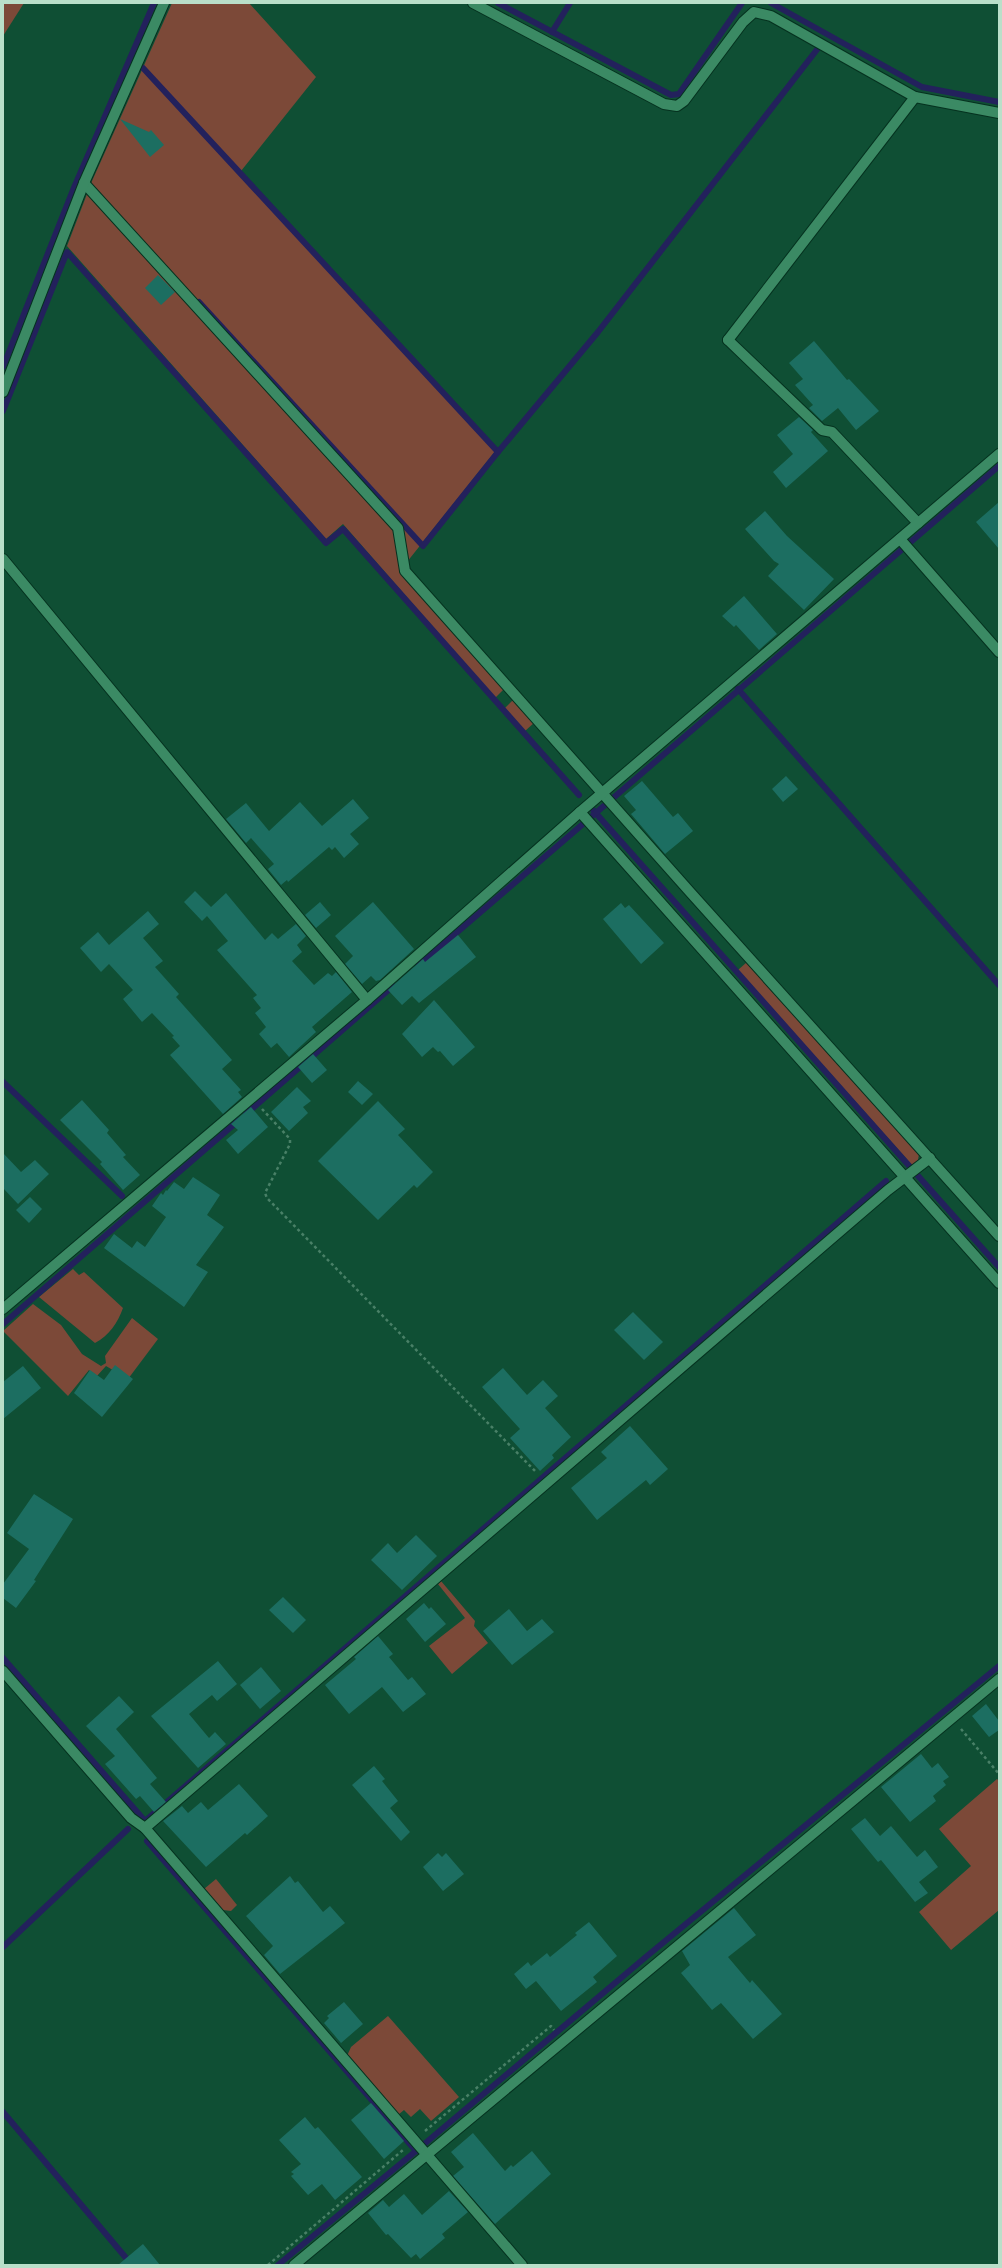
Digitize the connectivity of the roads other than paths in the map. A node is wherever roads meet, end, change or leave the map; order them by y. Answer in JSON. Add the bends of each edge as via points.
{"nodes":[{"id":1,"x":164,"y":3,"type":"edge"},
{"id":2,"x":473,"y":3,"type":"edge"},
{"id":3,"x":915,"y":97,"type":"junction"},
{"id":4,"x":999,"y":113,"type":"edge"},
{"id":5,"x":84,"y":183,"type":"junction"},
{"id":6,"x":3,"y":392,"type":"edge"},
{"id":7,"x":999,"y":454,"type":"edge"},
{"id":8,"x":918,"y":523,"type":"junction"},
{"id":9,"x":904,"y":544,"type":"junction"},
{"id":10,"x":3,"y":558,"type":"edge"},
{"id":11,"x":999,"y":652,"type":"edge"},
{"id":12,"x":607,"y":798,"type":"junction"},
{"id":13,"x":585,"y":817,"type":"junction"},
{"id":14,"x":367,"y":1000,"type":"junction"},
{"id":15,"x":930,"y":1158,"type":"junction"},
{"id":16,"x":911,"y":1172,"type":"junction"},
{"id":17,"x":999,"y":1236,"type":"edge"},
{"id":18,"x":999,"y":1283,"type":"edge"},
{"id":19,"x":3,"y":1310,"type":"edge"},
{"id":20,"x":3,"y":1671,"type":"edge"},
{"id":21,"x":999,"y":1679,"type":"edge"},
{"id":22,"x":145,"y":1828,"type":"junction"},
{"id":23,"x":417,"y":2148,"type":"junction"},
{"id":24,"x":294,"y":2265,"type":"edge"},
{"id":25,"x":522,"y":2265,"type":"edge"}],
"edges":[{"from":1,"to":5,"type":"street"},
{"from":2,"to":3,"type":"street","via":[[664,104],[677,106],[684,101],[743,22],[754,12],[771,16]]},
{"from":3,"to":4,"type":"street"},
{"from":3,"to":8,"type":"street","via":[[728,340],[822,430],[832,432]]},
{"from":5,"to":6,"type":"street"},
{"from":5,"to":12,"type":"street","via":[[398,528],[406,571]]},
{"from":7,"to":8,"type":"street"},
{"from":8,"to":9,"type":"street"},
{"from":9,"to":11,"type":"street"},
{"from":9,"to":12,"type":"street"},
{"from":10,"to":14,"type":"street"},
{"from":12,"to":13,"type":"street"},
{"from":12,"to":15,"type":"street"},
{"from":13,"to":14,"type":"street"},
{"from":13,"to":16,"type":"street"},
{"from":14,"to":19,"type":"street"},
{"from":15,"to":16,"type":"street"},
{"from":15,"to":17,"type":"street"},
{"from":16,"to":18,"type":"street"},
{"from":16,"to":22,"type":"street"},
{"from":20,"to":22,"type":"street","via":[[131,1818]]},
{"from":21,"to":23,"type":"street"},
{"from":22,"to":23,"type":"street"},
{"from":23,"to":24,"type":"street"},
{"from":23,"to":25,"type":"street"}]}
